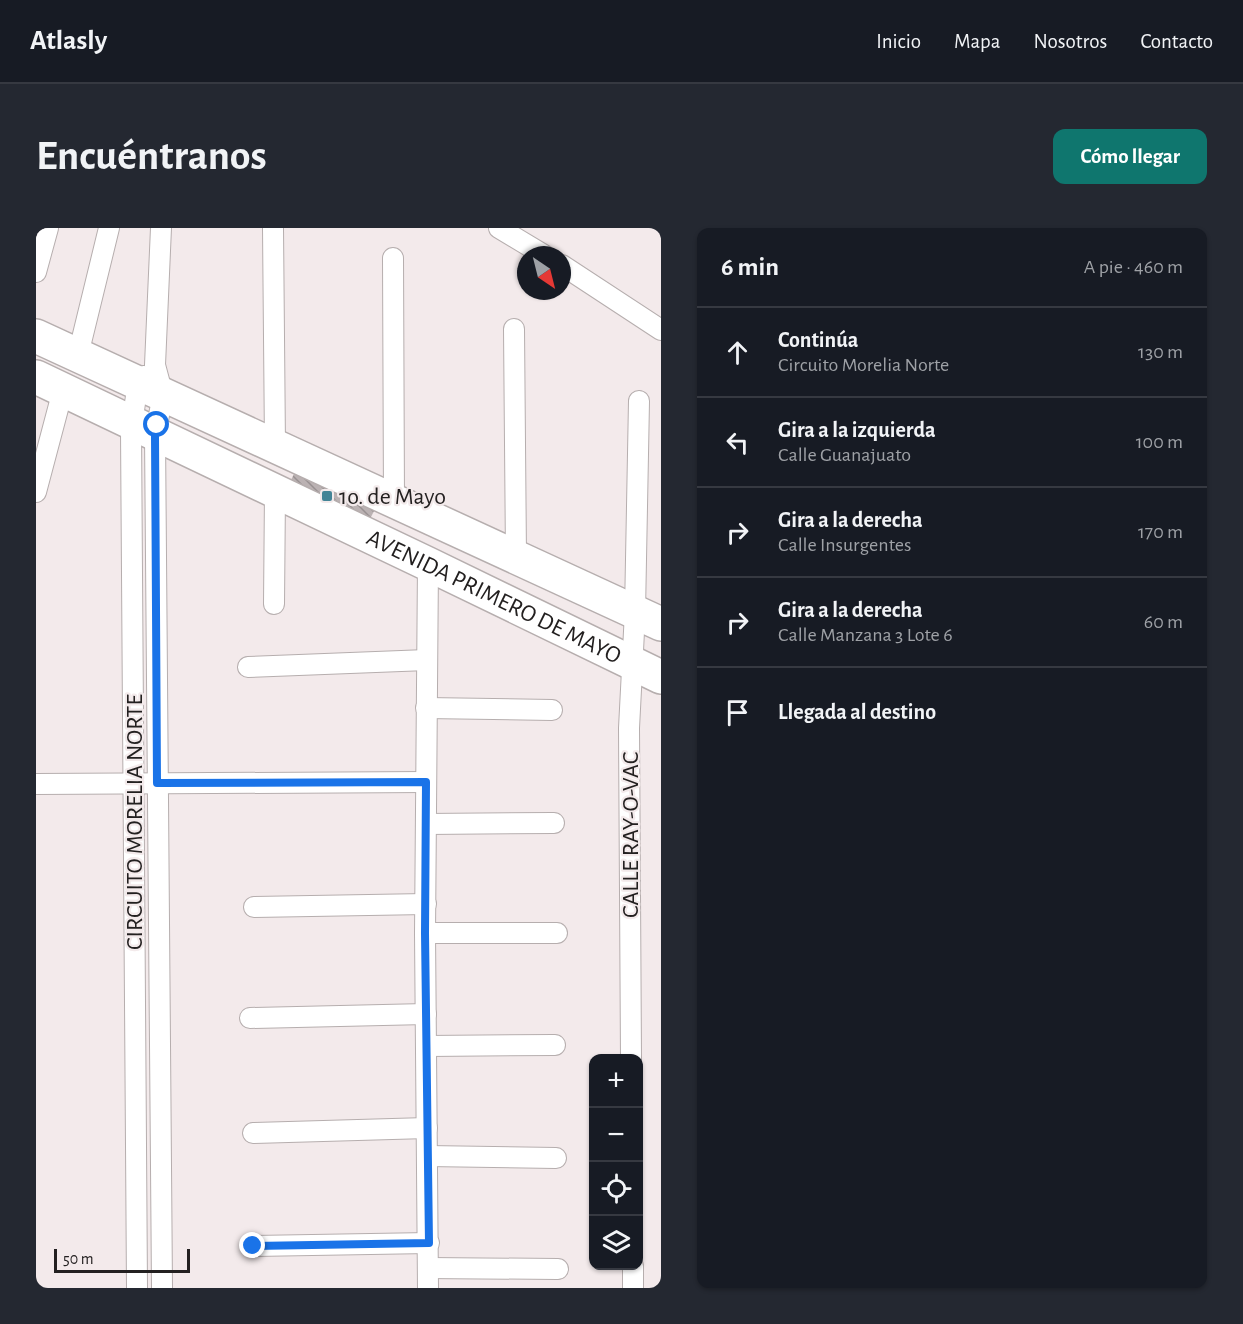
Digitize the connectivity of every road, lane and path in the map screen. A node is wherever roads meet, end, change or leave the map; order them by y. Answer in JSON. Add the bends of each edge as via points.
{"nodes":[{"id":1,"x":48,"y":228,"type":"edge"},
{"id":2,"x":109,"y":228,"type":"edge"},
{"id":3,"x":161,"y":228,"type":"edge"},
{"id":4,"x":273,"y":228,"type":"edge"},
{"id":5,"x":499,"y":228,"type":"edge"},
{"id":6,"x":529,"y":246,"type":"edge"},
{"id":7,"x":393,"y":258,"type":"dead end"},
{"id":8,"x":36,"y":272,"type":"edge"},
{"id":9,"x":571,"y":272,"type":"edge"},
{"id":10,"x":514,"y":329,"type":"dead end"},
{"id":11,"x":661,"y":330,"type":"edge"},
{"id":12,"x":36,"y":336,"type":"edge"},
{"id":13,"x":78,"y":355,"type":"junction"},
{"id":14,"x":152,"y":381,"type":"junction"},
{"id":15,"x":49,"y":384,"type":"edge"},
{"id":16,"x":639,"y":401,"type":"dead end"},
{"id":17,"x":143,"y":429,"type":"junction"},
{"id":18,"x":275,"y":446,"type":"junction"},
{"id":19,"x":36,"y":492,"type":"edge"},
{"id":20,"x":274,"y":492,"type":"junction"},
{"id":21,"x":394,"y":501,"type":"junction"},
{"id":22,"x":516,"y":558,"type":"junction"},
{"id":23,"x":428,"y":564,"type":"junction"},
{"id":24,"x":274,"y":604,"type":"dead end"},
{"id":25,"x":648,"y":618,"type":"edge"},
{"id":26,"x":427,"y":660,"type":"junction"},
{"id":27,"x":248,"y":667,"type":"dead end"},
{"id":28,"x":647,"y":670,"type":"edge"},
{"id":29,"x":426,"y":708,"type":"junction"},
{"id":30,"x":552,"y":710,"type":"dead end"},
{"id":31,"x":426,"y":782,"type":"junction"},
{"id":32,"x":134,"y":783,"type":"junction"},
{"id":33,"x":157,"y":783,"type":"junction"},
{"id":34,"x":36,"y":784,"type":"edge"},
{"id":35,"x":554,"y":823,"type":"dead end"},
{"id":36,"x":426,"y":825,"type":"junction"},
{"id":37,"x":426,"y":904,"type":"junction"},
{"id":38,"x":254,"y":907,"type":"dead end"},
{"id":39,"x":425,"y":933,"type":"junction"},
{"id":40,"x":557,"y":933,"type":"dead end"},
{"id":41,"x":426,"y":1014,"type":"junction"},
{"id":42,"x":250,"y":1018,"type":"dead end"},
{"id":43,"x":555,"y":1045,"type":"dead end"},
{"id":44,"x":426,"y":1046,"type":"junction"},
{"id":45,"x":631,"y":1054,"type":"edge"},
{"id":46,"x":427,"y":1128,"type":"junction"},
{"id":47,"x":253,"y":1132,"type":"dead end"},
{"id":48,"x":427,"y":1156,"type":"junction"},
{"id":49,"x":556,"y":1158,"type":"dead end"},
{"id":50,"x":429,"y":1243,"type":"junction"},
{"id":51,"x":253,"y":1246,"type":"dead end"},
{"id":52,"x":428,"y":1268,"type":"junction"},
{"id":53,"x":558,"y":1269,"type":"dead end"},
{"id":54,"x":633,"y":1270,"type":"edge"},
{"id":55,"x":137,"y":1288,"type":"edge"},
{"id":56,"x":162,"y":1288,"type":"edge"},
{"id":57,"x":428,"y":1288,"type":"edge"},
{"id":58,"x":633,"y":1288,"type":"edge"}],
"edges":[{"from":1,"to":8,"type":"street"},
{"from":2,"to":13,"type":"street"},
{"from":3,"to":14,"type":"street","name":"CIRCUITO MORELIA NORTE"},
{"from":4,"to":18,"type":"street"},
{"from":5,"to":6,"type":"street"},
{"from":7,"to":21,"type":"street"},
{"from":9,"to":11,"type":"street"},
{"from":10,"to":22,"type":"street"},
{"from":12,"to":13,"type":"highway"},
{"from":13,"to":14,"type":"highway"},
{"from":14,"to":17,"type":"street","name":"CIRCUITO MORELIA NORTE"},
{"from":14,"to":17,"type":"street","name":"CIRCUITO MORELIA NORTE"},
{"from":14,"to":18,"type":"highway","name":"AVENIDA PRIMERO DE MAYO"},
{"from":15,"to":17,"type":"highway","name":"AVENIDA PRIMERO DE MAYO"},
{"from":15,"to":19,"type":"street"},
{"from":16,"to":25,"type":"street","name":"CALLE RAY-O-VAC"},
{"from":17,"to":20,"type":"highway","name":"AVENIDA PRIMERO DE MAYO"},
{"from":17,"to":32,"type":"street","name":"CIRCUITO MORELIA NORTE"},
{"from":17,"to":33,"type":"street","name":"CIRCUITO MORELIA NORTE"},
{"from":18,"to":21,"type":"highway","name":"AVENIDA PRIMERO DE MAYO"},
{"from":20,"to":23,"type":"highway","name":"AVENIDA PRIMERO DE MAYO"},
{"from":20,"to":24,"type":"street"},
{"from":21,"to":22,"type":"highway","name":"AVENIDA PRIMERO DE MAYO"},
{"from":22,"to":25,"type":"highway","name":"AVENIDA PRIMERO DE MAYO"},
{"from":23,"to":26,"type":"street"},
{"from":23,"to":28,"type":"highway","name":"AVENIDA PRIMERO DE MAYO"},
{"from":25,"to":28,"type":"street","name":"CALLE RAY-O-VAC"},
{"from":26,"to":27,"type":"street"},
{"from":26,"to":29,"type":"street"},
{"from":28,"to":45,"type":"street","name":"CALLE RAY-O-VAC","via":[[629,728]]},
{"from":29,"to":30,"type":"street"},
{"from":29,"to":31,"type":"street"},
{"from":31,"to":33,"type":"street"},
{"from":31,"to":36,"type":"street"},
{"from":32,"to":33,"type":"street"},
{"from":32,"to":34,"type":"street"},
{"from":32,"to":55,"type":"street","name":"CIRCUITO MORELIA NORTE"},
{"from":33,"to":56,"type":"street","name":"CIRCUITO MORELIA NORTE"},
{"from":35,"to":36,"type":"street"},
{"from":36,"to":37,"type":"street"},
{"from":37,"to":38,"type":"street"},
{"from":37,"to":39,"type":"street"},
{"from":39,"to":40,"type":"street"},
{"from":39,"to":41,"type":"street"},
{"from":41,"to":42,"type":"street"},
{"from":41,"to":44,"type":"street"},
{"from":43,"to":44,"type":"street"},
{"from":44,"to":46,"type":"street"},
{"from":46,"to":47,"type":"street"},
{"from":46,"to":48,"type":"street"},
{"from":48,"to":49,"type":"street"},
{"from":48,"to":50,"type":"street"},
{"from":50,"to":51,"type":"street"},
{"from":50,"to":52,"type":"street"},
{"from":52,"to":53,"type":"street"},
{"from":52,"to":57,"type":"street"},
{"from":54,"to":58,"type":"street"}]}
